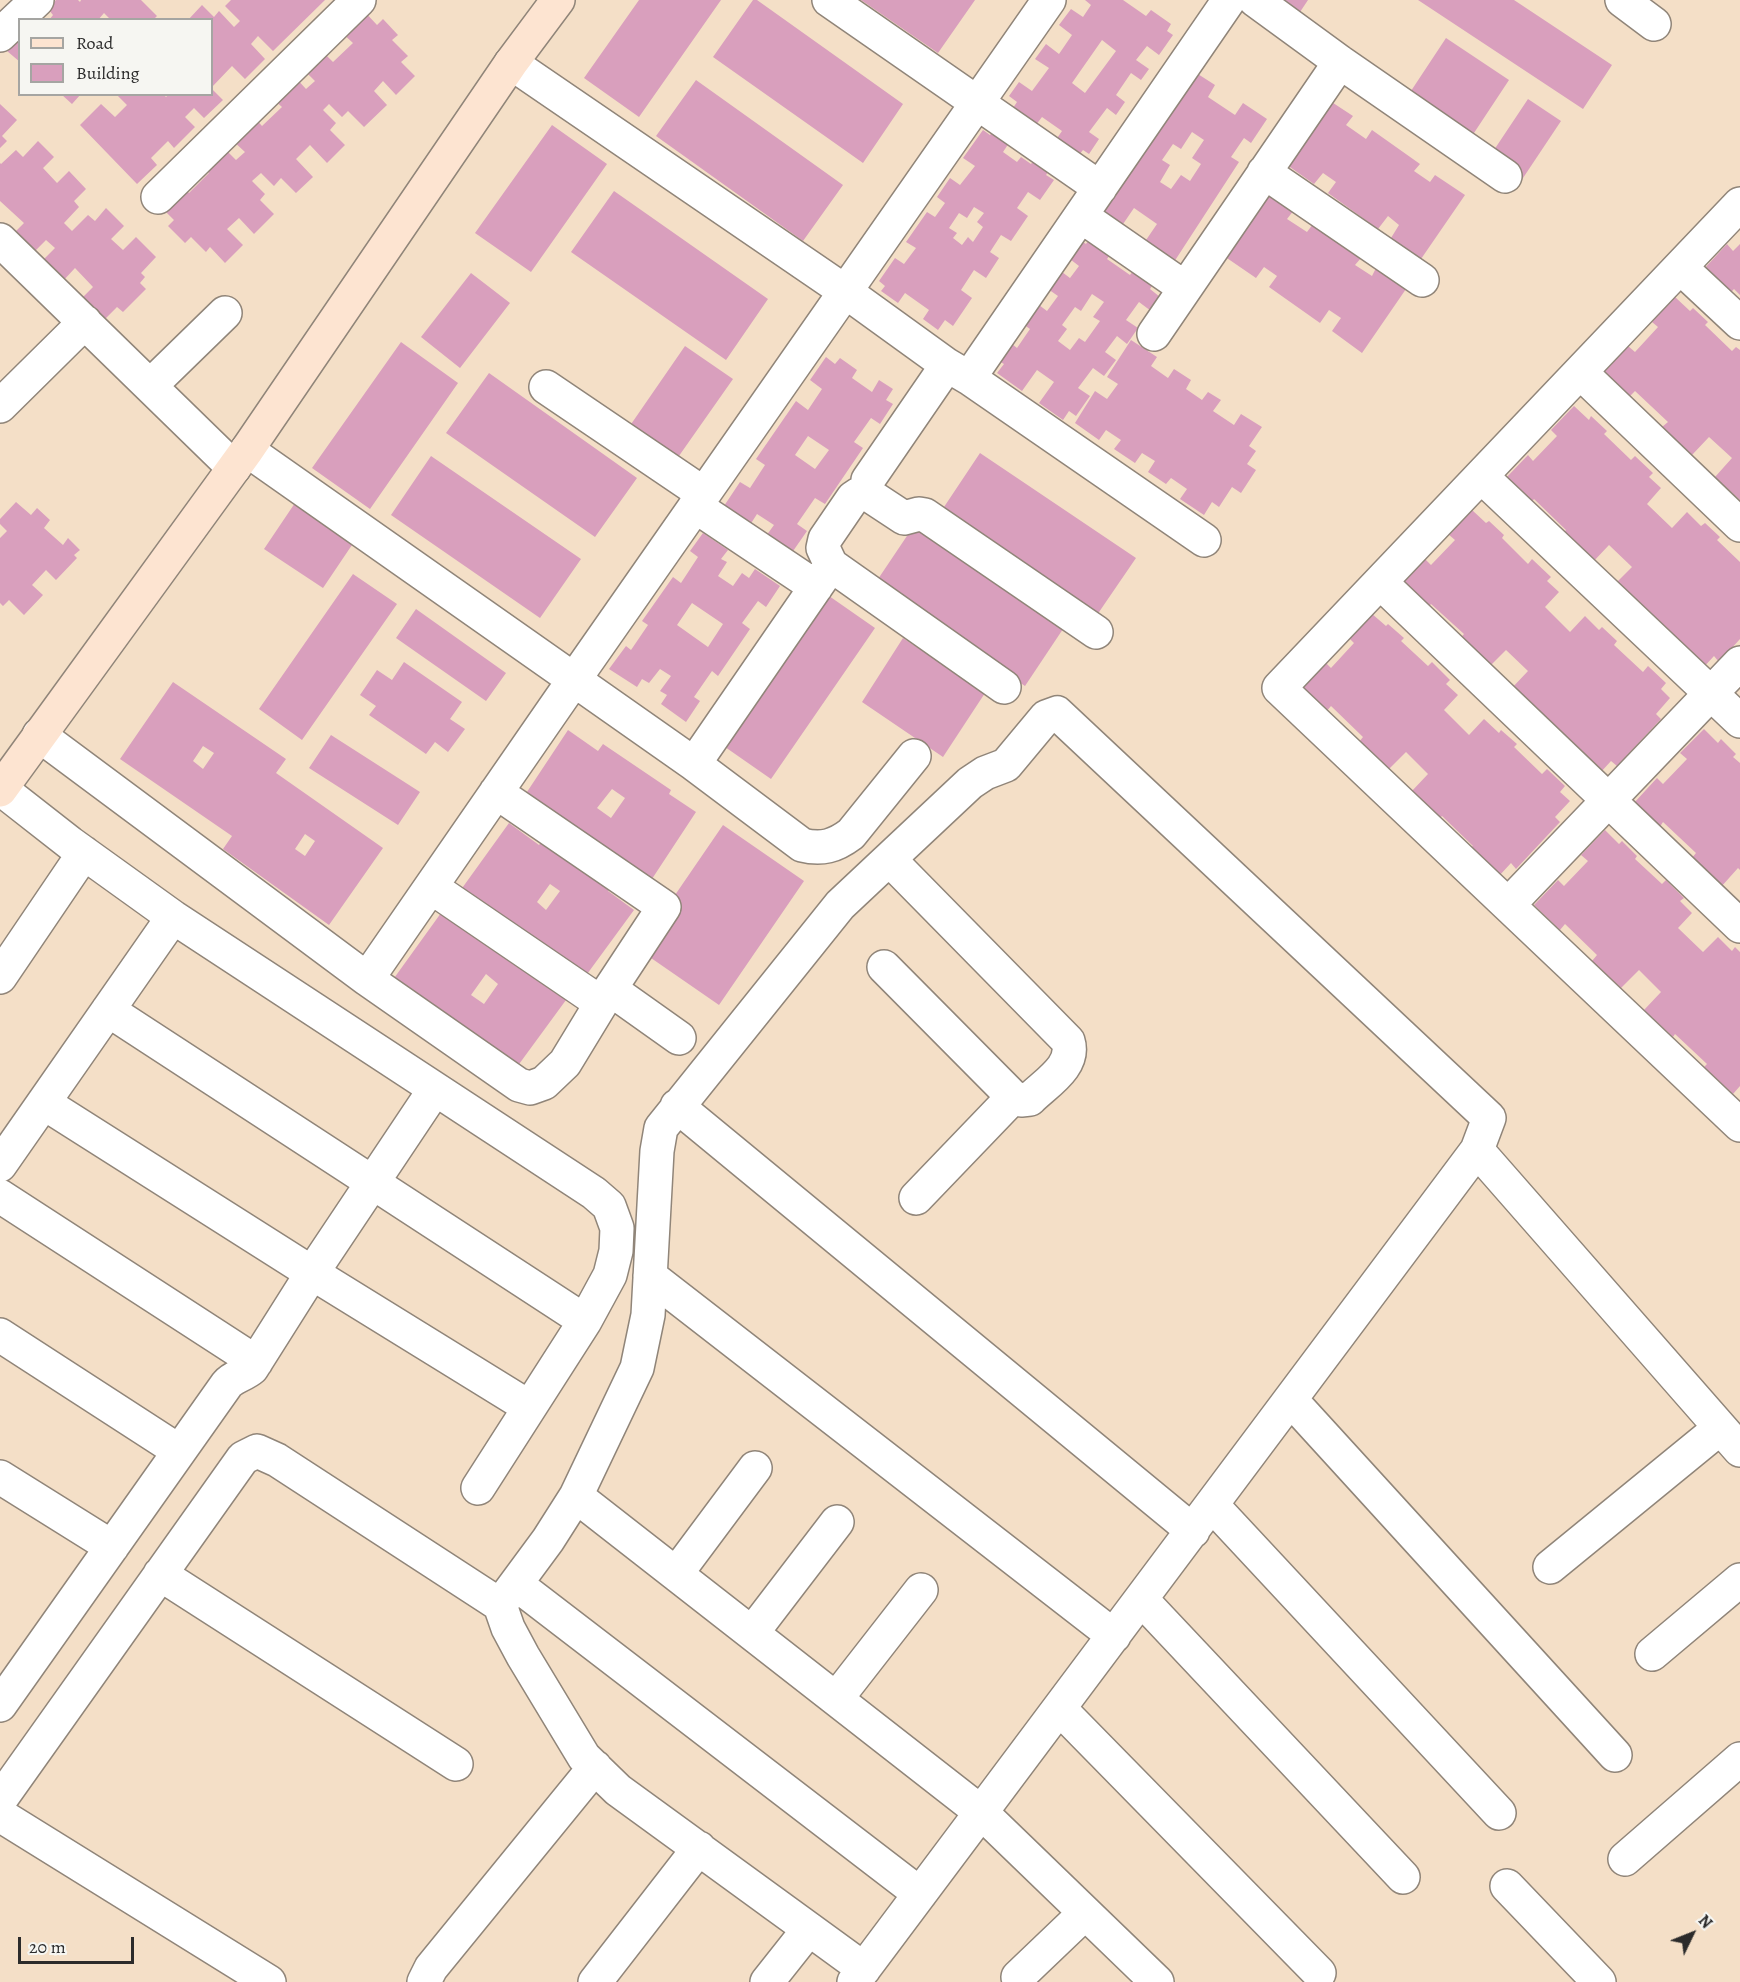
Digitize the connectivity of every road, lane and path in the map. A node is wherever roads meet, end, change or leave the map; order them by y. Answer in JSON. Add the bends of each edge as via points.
{"nodes":[{"id":1,"x":38,"y":0,"type":"edge"},
{"id":2,"x":359,"y":0,"type":"edge"},
{"id":3,"x":558,"y":0,"type":"edge"},
{"id":4,"x":829,"y":0,"type":"edge"},
{"id":5,"x":1049,"y":0,"type":"edge"},
{"id":6,"x":1229,"y":0,"type":"edge"},
{"id":7,"x":1255,"y":0,"type":"edge"},
{"id":8,"x":1622,"y":0,"type":"edge"},
{"id":9,"x":18,"y":18,"type":"edge"},
{"id":10,"x":18,"y":18,"type":"edge"},
{"id":11,"x":1654,"y":24,"type":"dead end"},
{"id":12,"x":0,"y":35,"type":"edge"},
{"id":13,"x":1340,"y":62,"type":"junction"},
{"id":14,"x":511,"y":63,"type":"junction"},
{"id":15,"x":977,"y":103,"type":"junction"},
{"id":16,"x":1264,"y":172,"type":"junction"},
{"id":17,"x":1505,"y":176,"type":"dead end"},
{"id":18,"x":1100,"y":188,"type":"junction"},
{"id":19,"x":158,"y":197,"type":"dead end"},
{"id":20,"x":1740,"y":204,"type":"edge"},
{"id":21,"x":1081,"y":216,"type":"junction"},
{"id":22,"x":0,"y":240,"type":"edge"},
{"id":23,"x":1680,"y":267,"type":"junction"},
{"id":24,"x":1422,"y":280,"type":"dead end"},
{"id":25,"x":1185,"y":288,"type":"junction"},
{"id":26,"x":846,"y":292,"type":"junction"},
{"id":27,"x":225,"y":313,"type":"dead end"},
{"id":28,"x":85,"y":322,"type":"junction"},
{"id":29,"x":1740,"y":323,"type":"edge"},
{"id":30,"x":1154,"y":334,"type":"dead end"},
{"id":31,"x":958,"y":372,"type":"junction"},
{"id":32,"x":1580,"y":372,"type":"junction"},
{"id":33,"x":150,"y":386,"type":"junction"},
{"id":34,"x":546,"y":387,"type":"dead end"},
{"id":35,"x":0,"y":406,"type":"edge"},
{"id":36,"x":240,"y":459,"type":"junction"},
{"id":37,"x":1481,"y":476,"type":"junction"},
{"id":38,"x":868,"y":480,"type":"dead end"},
{"id":39,"x":700,"y":500,"type":"junction"},
{"id":40,"x":1740,"y":525,"type":"edge"},
{"id":41,"x":1204,"y":540,"type":"dead end"},
{"id":42,"x":823,"y":576,"type":"junction"},
{"id":43,"x":1380,"y":582,"type":"junction"},
{"id":44,"x":1096,"y":632,"type":"dead end"},
{"id":45,"x":1740,"y":663,"type":"edge"},
{"id":46,"x":573,"y":679,"type":"junction"},
{"id":47,"x":1004,"y":687,"type":"dead end"},
{"id":48,"x":1711,"y":694,"type":"junction"},
{"id":49,"x":1740,"y":721,"type":"edge"},
{"id":50,"x":39,"y":735,"type":"junction"},
{"id":51,"x":914,"y":756,"type":"dead end"},
{"id":52,"x":694,"y":764,"type":"junction"},
{"id":53,"x":0,"y":790,"type":"edge"},
{"id":54,"x":496,"y":792,"type":"junction"},
{"id":55,"x":1608,"y":801,"type":"junction"},
{"id":56,"x":84,"y":853,"type":"junction"},
{"id":57,"x":890,"y":859,"type":"junction"},
{"id":58,"x":431,"y":887,"type":"junction"},
{"id":59,"x":1508,"y":905,"type":"junction"},
{"id":60,"x":173,"y":917,"type":"junction"},
{"id":61,"x":1740,"y":926,"type":"edge"},
{"id":62,"x":884,"y":968,"type":"dead end"},
{"id":63,"x":0,"y":977,"type":"edge"},
{"id":64,"x":367,"y":979,"type":"junction"},
{"id":65,"x":605,"y":996,"type":"junction"},
{"id":66,"x":108,"y":1010,"type":"junction"},
{"id":67,"x":679,"y":1038,"type":"dead end"},
{"id":68,"x":435,"y":1089,"type":"junction"},
{"id":69,"x":1013,"y":1097,"type":"junction"},
{"id":70,"x":44,"y":1103,"type":"junction"},
{"id":71,"x":677,"y":1106,"type":"junction"},
{"id":72,"x":1740,"y":1125,"type":"edge"},
{"id":73,"x":5,"y":1149,"type":"edge"},
{"id":74,"x":1477,"y":1150,"type":"junction"},
{"id":75,"x":372,"y":1183,"type":"junction"},
{"id":76,"x":0,"y":1196,"type":"edge"},
{"id":77,"x":916,"y":1198,"type":"dead end"},
{"id":78,"x":312,"y":1273,"type":"junction"},
{"id":79,"x":650,"y":1276,"type":"junction"},
{"id":80,"x":585,"y":1321,"type":"junction"},
{"id":81,"x":0,"y":1335,"type":"edge"},
{"id":82,"x":256,"y":1362,"type":"junction"},
{"id":83,"x":1291,"y":1400,"type":"junction"},
{"id":84,"x":529,"y":1407,"type":"junction"},
{"id":85,"x":1730,"y":1439,"type":"edge"},
{"id":86,"x":179,"y":1451,"type":"junction"},
{"id":87,"x":755,"y":1468,"type":"dead end"},
{"id":88,"x":0,"y":1477,"type":"edge"},
{"id":89,"x":478,"y":1488,"type":"dead end"},
{"id":90,"x":576,"y":1496,"type":"junction"},
{"id":91,"x":1212,"y":1505,"type":"junction"},
{"id":92,"x":837,"y":1522,"type":"dead end"},
{"id":93,"x":1193,"y":1531,"type":"junction"},
{"id":94,"x":112,"y":1547,"type":"junction"},
{"id":95,"x":1550,"y":1567,"type":"dead end"},
{"id":96,"x":160,"y":1574,"type":"junction"},
{"id":97,"x":676,"y":1574,"type":"junction"},
{"id":98,"x":1740,"y":1580,"type":"edge"},
{"id":99,"x":921,"y":1590,"type":"dead end"},
{"id":100,"x":508,"y":1594,"type":"junction"},
{"id":101,"x":1142,"y":1600,"type":"junction"},
{"id":102,"x":752,"y":1633,"type":"junction"},
{"id":103,"x":1114,"y":1636,"type":"junction"},
{"id":104,"x":1652,"y":1654,"type":"dead end"},
{"id":105,"x":836,"y":1699,"type":"junction"},
{"id":106,"x":0,"y":1705,"type":"edge"},
{"id":107,"x":1060,"y":1709,"type":"junction"},
{"id":108,"x":1614,"y":1755,"type":"dead end"},
{"id":109,"x":1740,"y":1759,"type":"edge"},
{"id":110,"x":456,"y":1764,"type":"dead end"},
{"id":111,"x":595,"y":1767,"type":"junction"},
{"id":112,"x":0,"y":1800,"type":"edge"},
{"id":113,"x":982,"y":1813,"type":"junction"},
{"id":114,"x":1499,"y":1813,"type":"dead end"},
{"id":115,"x":0,"y":1815,"type":"edge"},
{"id":116,"x":699,"y":1848,"type":"junction"},
{"id":117,"x":1625,"y":1859,"type":"dead end"},
{"id":118,"x":1403,"y":1877,"type":"dead end"},
{"id":119,"x":1507,"y":1886,"type":"dead end"},
{"id":120,"x":920,"y":1894,"type":"junction"},
{"id":121,"x":1085,"y":1913,"type":"junction"},
{"id":122,"x":808,"y":1929,"type":"junction"},
{"id":123,"x":1319,"y":1972,"type":"dead end"},
{"id":124,"x":859,"y":1975,"type":"edge"},
{"id":125,"x":1018,"y":1977,"type":"dead end"},
{"id":126,"x":269,"y":1982,"type":"edge"},
{"id":127,"x":424,"y":1982,"type":"edge"},
{"id":128,"x":595,"y":1982,"type":"edge"},
{"id":129,"x":767,"y":1982,"type":"edge"},
{"id":130,"x":1157,"y":1982,"type":"edge"},
{"id":131,"x":1599,"y":1982,"type":"edge"}],
"edges":[{"from":1,"to":9,"type":"street"},
{"from":2,"to":19,"type":"street"},
{"from":3,"to":14,"type":"street"},
{"from":4,"to":15,"type":"street"},
{"from":5,"to":15,"type":"street"},
{"from":6,"to":18,"type":"street"},
{"from":7,"to":13,"type":"street"},
{"from":8,"to":11,"type":"street"},
{"from":10,"to":12,"type":"street"},
{"from":13,"to":16,"type":"street"},
{"from":13,"to":17,"type":"street"},
{"from":14,"to":26,"type":"street"},
{"from":14,"to":36,"type":"street"},
{"from":15,"to":18,"type":"street"},
{"from":15,"to":26,"type":"street"},
{"from":16,"to":24,"type":"street"},
{"from":16,"to":25,"type":"street"},
{"from":18,"to":21,"type":"street"},
{"from":20,"to":23,"type":"street"},
{"from":21,"to":25,"type":"street"},
{"from":21,"to":31,"type":"street"},
{"from":22,"to":28,"type":"street"},
{"from":23,"to":29,"type":"street"},
{"from":23,"to":32,"type":"street"},
{"from":25,"to":30,"type":"street"},
{"from":26,"to":31,"type":"street"},
{"from":26,"to":39,"type":"street"},
{"from":27,"to":33,"type":"street"},
{"from":28,"to":33,"type":"street"},
{"from":28,"to":35,"type":"street"},
{"from":31,"to":38,"type":"street"},
{"from":31,"to":41,"type":"street"},
{"from":32,"to":37,"type":"street"},
{"from":32,"to":40,"type":"street"},
{"from":33,"to":36,"type":"street"},
{"from":34,"to":39,"type":"street"},
{"from":36,"to":46,"type":"street"},
{"from":36,"to":50,"type":"street"},
{"from":37,"to":43,"type":"street"},
{"from":37,"to":48,"type":"street"},
{"from":39,"to":42,"type":"street"},
{"from":39,"to":46,"type":"street"},
{"from":42,"to":44,"type":"street","via":[[825,539],[854,498],[866,493],[904,518],[925,515]]},
{"from":42,"to":47,"type":"street"},
{"from":42,"to":52,"type":"street"},
{"from":43,"to":55,"type":"street"},
{"from":43,"to":59,"type":"street","via":[[1279,688]]},
{"from":45,"to":48,"type":"street"},
{"from":46,"to":52,"type":"street"},
{"from":46,"to":54,"type":"street"},
{"from":48,"to":49,"type":"street"},
{"from":48,"to":55,"type":"street"},
{"from":50,"to":53,"type":"street"},
{"from":50,"to":64,"type":"street"},
{"from":51,"to":52,"type":"street","via":[[851,834],[841,842],[816,849],[802,845]]},
{"from":53,"to":56,"type":"street"},
{"from":54,"to":58,"type":"street"},
{"from":54,"to":65,"type":"street","via":[[664,907]]},
{"from":55,"to":59,"type":"street"},
{"from":55,"to":61,"type":"street"},
{"from":56,"to":60,"type":"street"},
{"from":56,"to":63,"type":"street"},
{"from":57,"to":69,"type":"street","via":[[1068,1041],[1071,1049],[1067,1064],[1030,1099]]},
{"from":57,"to":71,"type":"street","via":[[840,905]]},
{"from":57,"to":74,"type":"street","via":[[970,783],[1006,765],[1046,717],[1057,713],[1489,1118]]},
{"from":58,"to":64,"type":"street"},
{"from":58,"to":65,"type":"street"},
{"from":59,"to":72,"type":"street"},
{"from":60,"to":66,"type":"street"},
{"from":60,"to":68,"type":"street"},
{"from":62,"to":69,"type":"street"},
{"from":64,"to":65,"type":"street","via":[[519,1085],[530,1088],[544,1083],[565,1063]]},
{"from":65,"to":67,"type":"street"},
{"from":66,"to":70,"type":"street"},
{"from":66,"to":75,"type":"street"},
{"from":68,"to":75,"type":"street"},
{"from":68,"to":80,"type":"street","via":[[609,1206],[617,1228],[616,1251],[610,1275]]},
{"from":69,"to":77,"type":"street"},
{"from":70,"to":73,"type":"street"},
{"from":70,"to":78,"type":"street"},
{"from":71,"to":79,"type":"street","via":[[661,1128],[657,1151]]},
{"from":71,"to":93,"type":"street"},
{"from":74,"to":83,"type":"street"},
{"from":74,"to":85,"type":"street"},
{"from":75,"to":78,"type":"street"},
{"from":75,"to":80,"type":"street"},
{"from":76,"to":82,"type":"street"},
{"from":78,"to":82,"type":"street"},
{"from":78,"to":84,"type":"street"},
{"from":79,"to":90,"type":"street","via":[[648,1315],[637,1368]]},
{"from":79,"to":103,"type":"street"},
{"from":80,"to":84,"type":"street"},
{"from":81,"to":86,"type":"street"},
{"from":82,"to":86,"type":"street","via":[[246,1374],[226,1383]]},
{"from":83,"to":91,"type":"street"},
{"from":83,"to":108,"type":"street"},
{"from":84,"to":89,"type":"street"},
{"from":85,"to":95,"type":"street"},
{"from":86,"to":94,"type":"street"},
{"from":87,"to":97,"type":"street"},
{"from":88,"to":94,"type":"street"},
{"from":90,"to":97,"type":"street"},
{"from":90,"to":100,"type":"street"},
{"from":91,"to":93,"type":"street"},
{"from":91,"to":114,"type":"street"},
{"from":92,"to":102,"type":"street"},
{"from":93,"to":101,"type":"street"},
{"from":94,"to":106,"type":"street"},
{"from":96,"to":100,"type":"street","via":[[243,1458],[256,1451]]},
{"from":96,"to":110,"type":"street"},
{"from":96,"to":112,"type":"street"},
{"from":97,"to":102,"type":"street"},
{"from":98,"to":104,"type":"street"},
{"from":99,"to":105,"type":"street"},
{"from":100,"to":111,"type":"street","via":[[508,1628],[585,1757]]},
{"from":100,"to":120,"type":"street"},
{"from":101,"to":103,"type":"street"},
{"from":101,"to":118,"type":"street"},
{"from":102,"to":105,"type":"street"},
{"from":103,"to":107,"type":"street"},
{"from":105,"to":113,"type":"street"},
{"from":107,"to":113,"type":"street"},
{"from":107,"to":123,"type":"street"},
{"from":109,"to":117,"type":"street"},
{"from":111,"to":116,"type":"street","via":[[618,1790]]},
{"from":111,"to":127,"type":"street","via":[[431,1968]]},
{"from":113,"to":120,"type":"street"},
{"from":113,"to":121,"type":"street"},
{"from":115,"to":126,"type":"street"},
{"from":116,"to":122,"type":"street"},
{"from":116,"to":128,"type":"street"},
{"from":119,"to":131,"type":"street"},
{"from":120,"to":124,"type":"street"},
{"from":121,"to":125,"type":"street"},
{"from":121,"to":130,"type":"street"},
{"from":122,"to":124,"type":"street"},
{"from":122,"to":129,"type":"street"}]}
